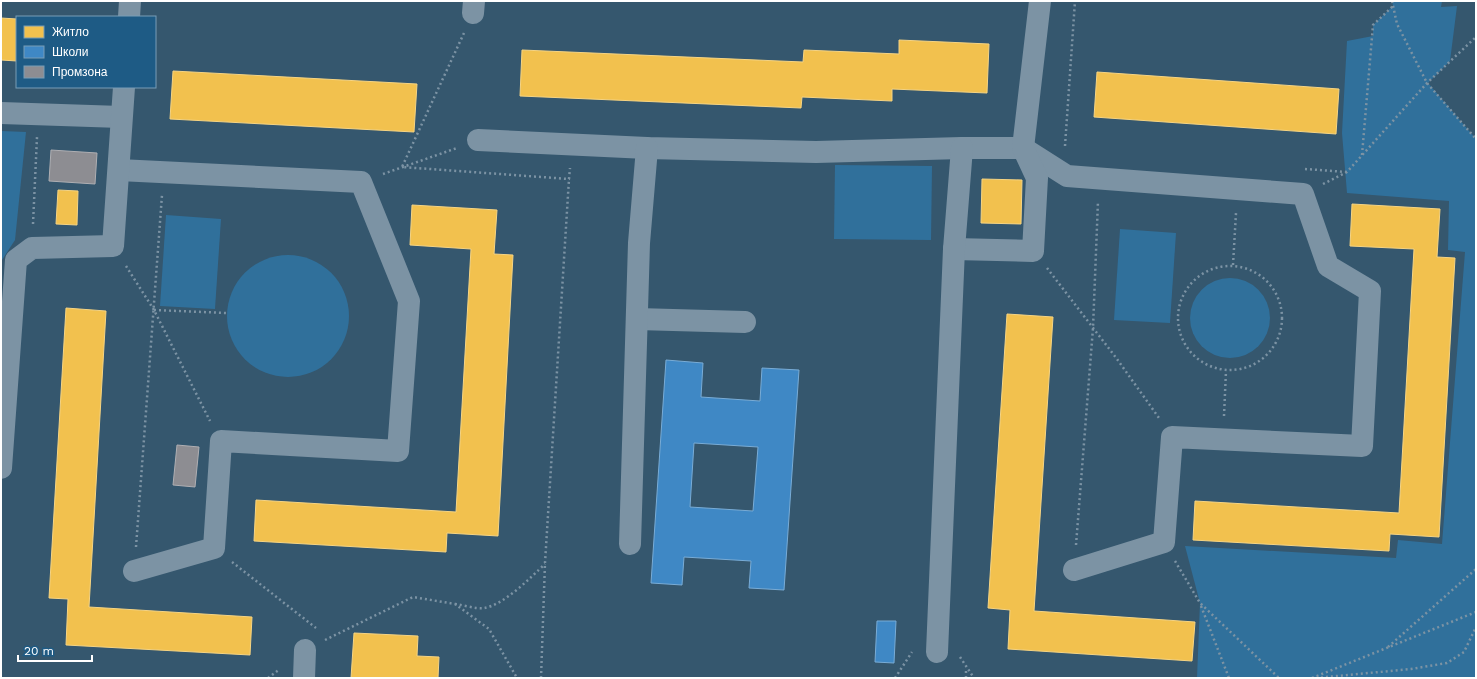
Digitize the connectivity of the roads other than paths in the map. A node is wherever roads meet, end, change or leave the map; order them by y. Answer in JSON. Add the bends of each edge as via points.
{"nodes":[{"id":1,"x":130,"y":1,"type":"edge"},
{"id":2,"x":1040,"y":1,"type":"edge"},
{"id":3,"x":129,"y":16,"type":"edge"},
{"id":4,"x":124,"y":88,"type":"edge"},
{"id":5,"x":1,"y":113,"type":"edge"},
{"id":6,"x":121,"y":117,"type":"junction"},
{"id":7,"x":478,"y":140,"type":"road end"},
{"id":8,"x":647,"y":148,"type":"junction"},
{"id":9,"x":962,"y":148,"type":"junction"},
{"id":10,"x":1023,"y":148,"type":"junction"},
{"id":11,"x":119,"y":170,"type":"junction"},
{"id":12,"x":954,"y":249,"type":"junction"},
{"id":13,"x":637,"y":319,"type":"junction"},
{"id":14,"x":745,"y":322,"type":"dead end"},
{"id":15,"x":1,"y":468,"type":"edge"},
{"id":16,"x":630,"y":544,"type":"dead end"},
{"id":17,"x":1074,"y":570,"type":"road end"},
{"id":18,"x":134,"y":571,"type":"road end"},
{"id":19,"x":305,"y":650,"type":"road end"},
{"id":20,"x":937,"y":652,"type":"dead end"},
{"id":21,"x":304,"y":678,"type":"edge"}],
"edges":[{"from":1,"to":3,"type":"lane"},
{"from":2,"to":10,"type":"lane"},
{"from":4,"to":6,"type":"lane"},
{"from":5,"to":6,"type":"lane"},
{"from":6,"to":11,"type":"lane"},
{"from":7,"to":8,"type":"lane"},
{"from":8,"to":9,"type":"lane","via":[[816,152]]},
{"from":8,"to":13,"type":"lane","via":[[639,243]]},
{"from":9,"to":10,"type":"lane"},
{"from":9,"to":12,"type":"lane"},
{"from":10,"to":12,"type":"lane","via":[[1037,178],[1033,251]]},
{"from":10,"to":17,"type":"lane","via":[[1067,176],[1303,194],[1328,266],[1370,291],[1362,446],[1172,437],[1164,542]]},
{"from":11,"to":15,"type":"lane","via":[[113,246],[32,248],[16,260]]},
{"from":11,"to":18,"type":"lane","via":[[360,182],[409,301],[398,451],[221,441],[214,548]]},
{"from":12,"to":20,"type":"lane"},
{"from":13,"to":14,"type":"lane"},
{"from":13,"to":16,"type":"lane"},
{"from":19,"to":21,"type":"lane"}]}
